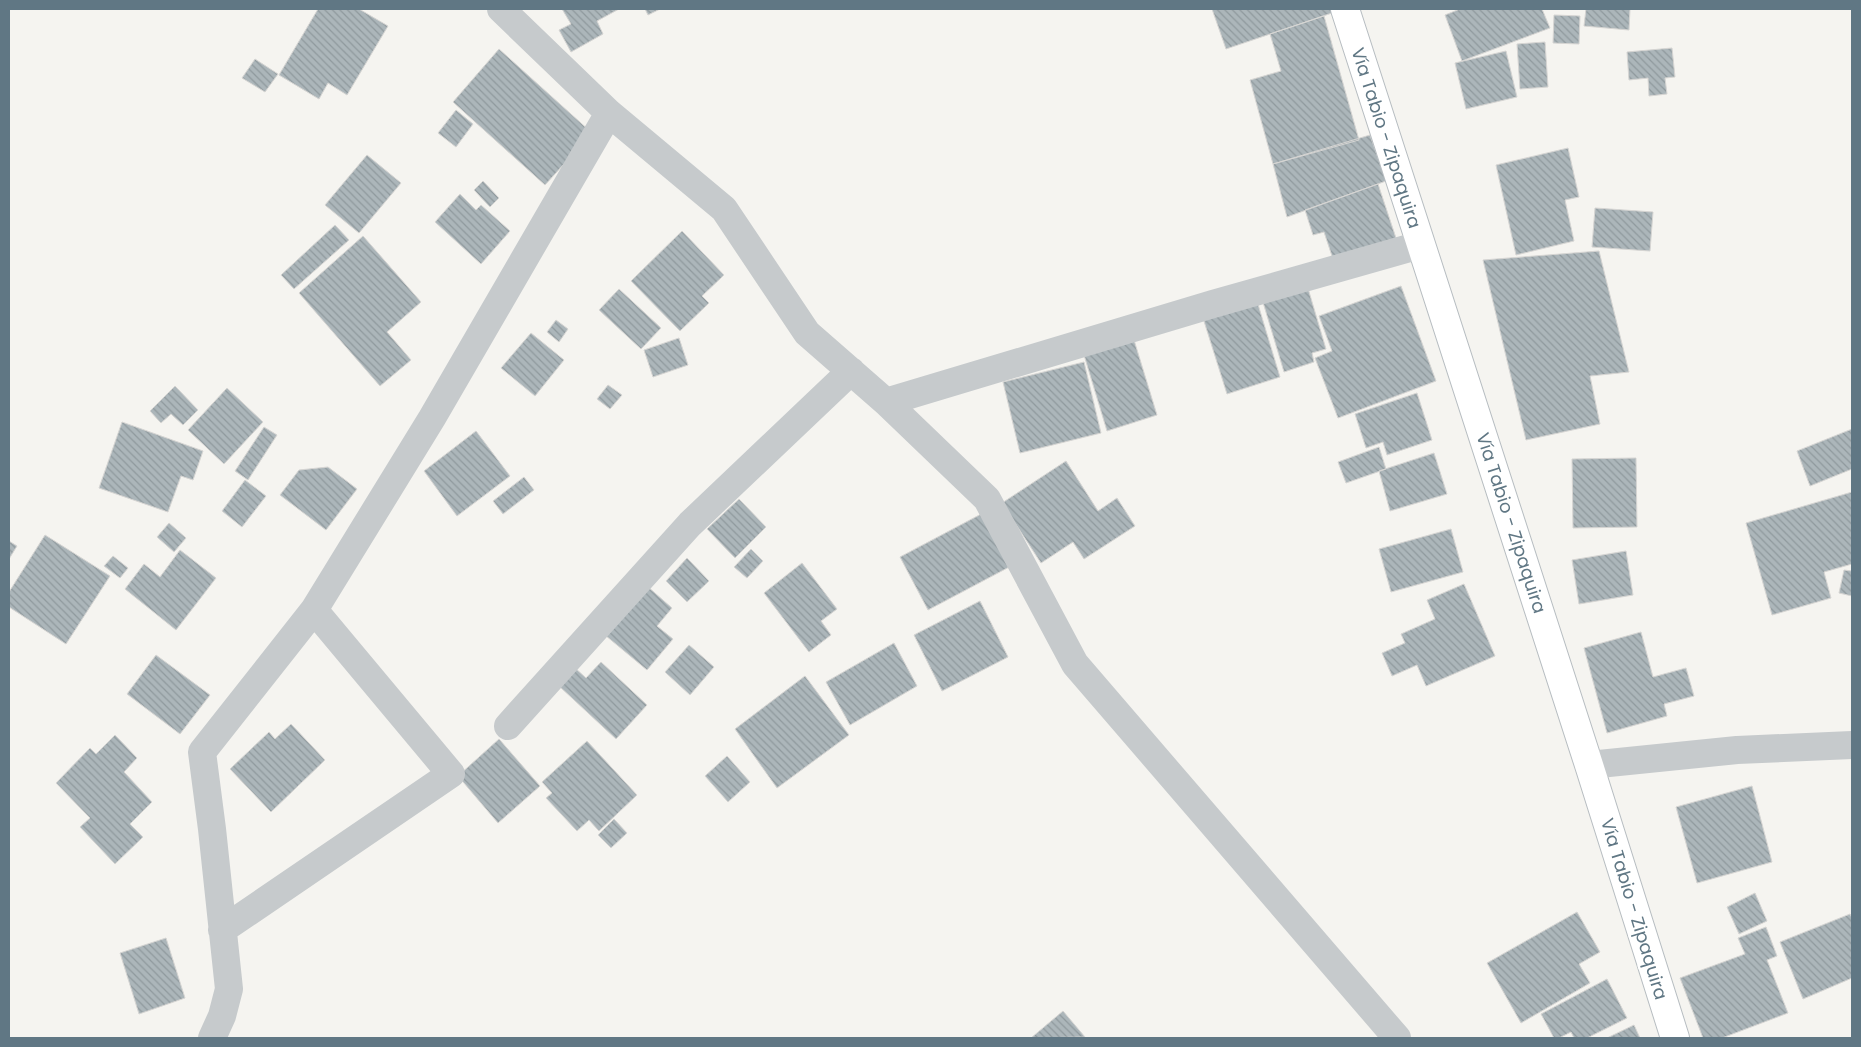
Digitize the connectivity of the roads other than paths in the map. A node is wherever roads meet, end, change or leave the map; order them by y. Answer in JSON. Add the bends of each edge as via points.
{"nodes":[{"id":1,"x":501,"y":9,"type":"edge"},
{"id":2,"x":1345,"y":9,"type":"edge"},
{"id":3,"x":609,"y":113,"type":"junction"},
{"id":4,"x":1420,"y":244,"type":"junction"},
{"id":5,"x":851,"y":371,"type":"junction"},
{"id":6,"x":886,"y":402,"type":"junction"},
{"id":7,"x":314,"y":610,"type":"junction"},
{"id":8,"x":508,"y":726,"type":"dead end"},
{"id":9,"x":1852,"y":745,"type":"edge"},
{"id":10,"x":1589,"y":765,"type":"junction"},
{"id":11,"x":222,"y":930,"type":"junction"},
{"id":12,"x":212,"y":1038,"type":"edge"},
{"id":13,"x":1397,"y":1038,"type":"edge"},
{"id":14,"x":1675,"y":1038,"type":"edge"}],
"edges":[{"from":1,"to":3,"type":"street"},
{"from":2,"to":4,"type":"street","name":"Vía Tabio - Zipaquira"},
{"from":3,"to":5,"type":"street","via":[[724,209],[808,334]]},
{"from":3,"to":7,"type":"street","via":[[432,418]]},
{"from":4,"to":6,"type":"street"},
{"from":4,"to":10,"type":"street","name":"Vía Tabio - Zipaquira"},
{"from":5,"to":6,"type":"street"},
{"from":5,"to":8,"type":"street","via":[[690,524]]},
{"from":6,"to":13,"type":"street","via":[[987,499],[1075,664]]},
{"from":7,"to":11,"type":"street","via":[[202,752]]},
{"from":7,"to":11,"type":"street","via":[[450,774]]},
{"from":9,"to":10,"type":"street","via":[[1737,750]]},
{"from":10,"to":14,"type":"street","name":"Vía Tabio - Zipaquira"},
{"from":11,"to":12,"type":"street","via":[[228,989],[222,1016]]}]}
